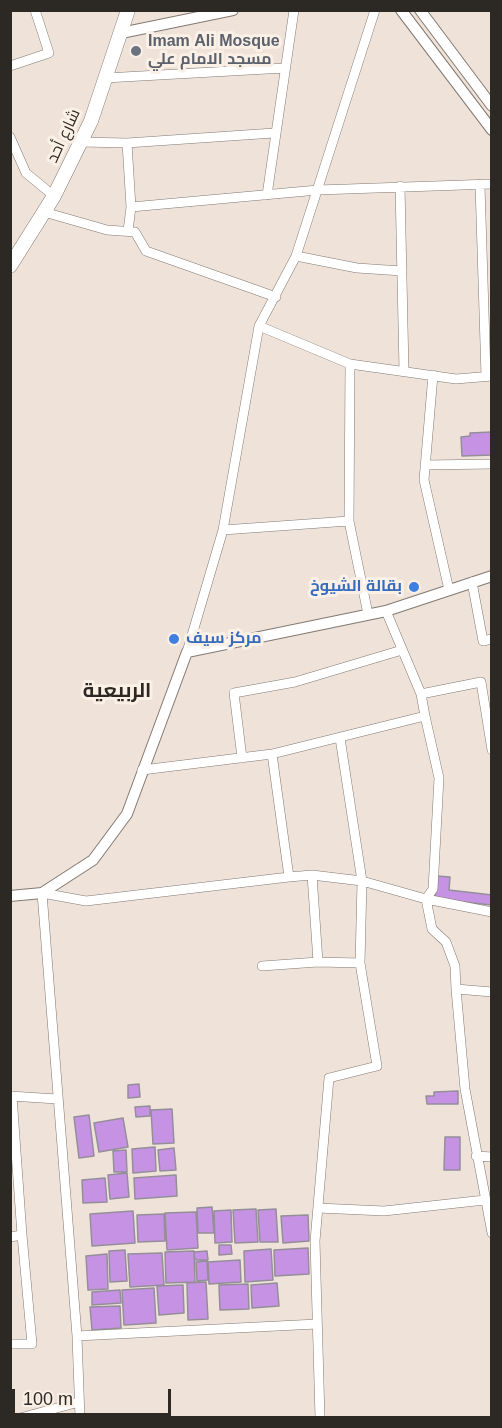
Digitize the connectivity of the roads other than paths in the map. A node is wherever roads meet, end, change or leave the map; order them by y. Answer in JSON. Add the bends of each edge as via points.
{"nodes":[{"id":1,"x":35,"y":10,"type":"edge"},
{"id":2,"x":128,"y":10,"type":"edge"},
{"id":3,"x":233,"y":10,"type":"edge"},
{"id":4,"x":294,"y":10,"type":"edge"},
{"id":5,"x":375,"y":10,"type":"edge"},
{"id":6,"x":401,"y":10,"type":"edge"},
{"id":7,"x":420,"y":10,"type":"edge"},
{"id":8,"x":120,"y":33,"type":"junction"},
{"id":9,"x":10,"y":66,"type":"edge"},
{"id":10,"x":285,"y":68,"type":"junction"},
{"id":11,"x":105,"y":78,"type":"junction"},
{"id":12,"x":492,"y":106,"type":"edge"},
{"id":13,"x":492,"y":130,"type":"edge"},
{"id":14,"x":274,"y":133,"type":"junction"},
{"id":15,"x":10,"y":137,"type":"edge"},
{"id":16,"x":81,"y":142,"type":"junction"},
{"id":17,"x":127,"y":143,"type":"junction"},
{"id":18,"x":492,"y":184,"type":"edge"},
{"id":19,"x":480,"y":185,"type":"junction"},
{"id":20,"x":400,"y":186,"type":"junction"},
{"id":21,"x":318,"y":190,"type":"junction"},
{"id":22,"x":267,"y":195,"type":"junction"},
{"id":23,"x":54,"y":196,"type":"junction"},
{"id":24,"x":130,"y":207,"type":"junction"},
{"id":25,"x":44,"y":212,"type":"junction"},
{"id":26,"x":128,"y":231,"type":"junction"},
{"id":27,"x":296,"y":256,"type":"junction"},
{"id":28,"x":10,"y":266,"type":"edge"},
{"id":29,"x":402,"y":271,"type":"junction"},
{"id":30,"x":276,"y":297,"type":"junction"},
{"id":31,"x":259,"y":326,"type":"junction"},
{"id":32,"x":350,"y":364,"type":"junction"},
{"id":33,"x":404,"y":371,"type":"junction"},
{"id":34,"x":433,"y":375,"type":"junction"},
{"id":35,"x":489,"y":376,"type":"edge"},
{"id":36,"x":492,"y":464,"type":"edge"},
{"id":37,"x":425,"y":465,"type":"junction"},
{"id":38,"x":349,"y":521,"type":"junction"},
{"id":39,"x":223,"y":530,"type":"junction"},
{"id":40,"x":492,"y":576,"type":"edge"},
{"id":41,"x":471,"y":582,"type":"junction"},
{"id":42,"x":449,"y":590,"type":"junction"},
{"id":43,"x":386,"y":611,"type":"junction"},
{"id":44,"x":368,"y":614,"type":"junction"},
{"id":45,"x":492,"y":639,"type":"edge"},
{"id":46,"x":402,"y":650,"type":"junction"},
{"id":47,"x":187,"y":652,"type":"junction"},
{"id":48,"x":421,"y":694,"type":"junction"},
{"id":49,"x":424,"y":716,"type":"junction"},
{"id":50,"x":340,"y":738,"type":"junction"},
{"id":51,"x":492,"y":750,"type":"edge"},
{"id":52,"x":272,"y":754,"type":"junction"},
{"id":53,"x":242,"y":758,"type":"junction"},
{"id":54,"x":142,"y":770,"type":"junction"},
{"id":55,"x":312,"y":875,"type":"junction"},
{"id":56,"x":289,"y":878,"type":"junction"},
{"id":57,"x":362,"y":881,"type":"junction"},
{"id":58,"x":42,"y":893,"type":"junction"},
{"id":59,"x":10,"y":896,"type":"edge"},
{"id":60,"x":426,"y":900,"type":"junction"},
{"id":61,"x":492,"y":912,"type":"edge"},
{"id":62,"x":318,"y":962,"type":"junction"},
{"id":63,"x":360,"y":963,"type":"junction"},
{"id":64,"x":262,"y":966,"type":"dead end"},
{"id":65,"x":456,"y":990,"type":"junction"},
{"id":66,"x":492,"y":992,"type":"edge"},
{"id":67,"x":11,"y":1096,"type":"edge"},
{"id":68,"x":57,"y":1099,"type":"junction"},
{"id":69,"x":476,"y":1156,"type":"junction"},
{"id":70,"x":492,"y":1157,"type":"edge"},
{"id":71,"x":484,"y":1200,"type":"junction"},
{"id":72,"x":318,"y":1208,"type":"junction"},
{"id":73,"x":492,"y":1233,"type":"edge"},
{"id":74,"x":21,"y":1235,"type":"junction"},
{"id":75,"x":10,"y":1237,"type":"edge"},
{"id":76,"x":317,"y":1324,"type":"junction"},
{"id":77,"x":77,"y":1336,"type":"junction"},
{"id":78,"x":10,"y":1344,"type":"edge"},
{"id":79,"x":79,"y":1402,"type":"junction"},
{"id":80,"x":20,"y":1418,"type":"edge"},
{"id":81,"x":80,"y":1418,"type":"edge"},
{"id":82,"x":320,"y":1418,"type":"edge"}],
"edges":[{"from":1,"to":9,"type":"street","via":[[49,53]]},
{"from":2,"to":8,"type":"main road","name":"شارع أحد"},
{"from":3,"to":8,"type":"street"},
{"from":4,"to":10,"type":"street"},
{"from":5,"to":21,"type":"street"},
{"from":6,"to":13,"type":"street"},
{"from":7,"to":12,"type":"street"},
{"from":8,"to":11,"type":"main road","name":"شارع أحد"},
{"from":10,"to":11,"type":"street"},
{"from":10,"to":14,"type":"street"},
{"from":11,"to":16,"type":"main road","name":"شارع أحد"},
{"from":14,"to":17,"type":"street"},
{"from":14,"to":22,"type":"street"},
{"from":15,"to":23,"type":"street","via":[[26,173]]},
{"from":16,"to":17,"type":"street"},
{"from":16,"to":23,"type":"main road","name":"شارع أحد"},
{"from":17,"to":24,"type":"street"},
{"from":18,"to":19,"type":"street"},
{"from":19,"to":20,"type":"street"},
{"from":19,"to":35,"type":"street"},
{"from":20,"to":21,"type":"street"},
{"from":20,"to":29,"type":"street"},
{"from":21,"to":22,"type":"street"},
{"from":21,"to":27,"type":"street"},
{"from":22,"to":24,"type":"street"},
{"from":23,"to":25,"type":"main road","name":"شارع أحد"},
{"from":24,"to":26,"type":"street"},
{"from":25,"to":26,"type":"street","via":[[107,230]]},
{"from":25,"to":28,"type":"main road","name":"شارع أحد"},
{"from":26,"to":30,"type":"street","via":[[135,232],[146,251]]},
{"from":27,"to":29,"type":"street","via":[[357,268]]},
{"from":27,"to":30,"type":"street"},
{"from":29,"to":33,"type":"street"},
{"from":30,"to":31,"type":"street"},
{"from":31,"to":32,"type":"street"},
{"from":31,"to":39,"type":"street"},
{"from":32,"to":33,"type":"street"},
{"from":32,"to":38,"type":"street"},
{"from":33,"to":34,"type":"street"},
{"from":34,"to":35,"type":"street","via":[[456,379]]},
{"from":34,"to":37,"type":"street"},
{"from":36,"to":37,"type":"street"},
{"from":37,"to":42,"type":"street","via":[[424,480]]},
{"from":38,"to":39,"type":"street"},
{"from":38,"to":44,"type":"street"},
{"from":39,"to":47,"type":"street"},
{"from":40,"to":41,"type":"street"},
{"from":41,"to":42,"type":"street"},
{"from":41,"to":45,"type":"street","via":[[483,641]]},
{"from":42,"to":43,"type":"street"},
{"from":43,"to":44,"type":"street"},
{"from":43,"to":46,"type":"street"},
{"from":44,"to":47,"type":"street"},
{"from":46,"to":48,"type":"street"},
{"from":46,"to":53,"type":"street","via":[[295,682],[234,693]]},
{"from":47,"to":54,"type":"street"},
{"from":48,"to":49,"type":"street"},
{"from":48,"to":51,"type":"street","via":[[481,682]]},
{"from":49,"to":50,"type":"street"},
{"from":49,"to":60,"type":"street","via":[[439,778],[433,889]]},
{"from":50,"to":52,"type":"street"},
{"from":50,"to":57,"type":"street"},
{"from":52,"to":53,"type":"street"},
{"from":52,"to":56,"type":"street"},
{"from":53,"to":54,"type":"street"},
{"from":54,"to":58,"type":"street","via":[[128,814],[93,860]]},
{"from":55,"to":56,"type":"street"},
{"from":55,"to":57,"type":"street"},
{"from":55,"to":62,"type":"street"},
{"from":56,"to":58,"type":"street","via":[[86,901]]},
{"from":57,"to":60,"type":"street"},
{"from":57,"to":63,"type":"street"},
{"from":58,"to":59,"type":"street"},
{"from":58,"to":68,"type":"street"},
{"from":60,"to":61,"type":"street"},
{"from":60,"to":65,"type":"street","via":[[432,929],[446,942],[455,966]]},
{"from":62,"to":63,"type":"street"},
{"from":62,"to":64,"type":"street"},
{"from":63,"to":72,"type":"street","via":[[377,1066],[329,1078]]},
{"from":65,"to":66,"type":"street"},
{"from":65,"to":69,"type":"street"},
{"from":67,"to":68,"type":"street"},
{"from":67,"to":74,"type":"street"},
{"from":68,"to":77,"type":"street"},
{"from":69,"to":70,"type":"street"},
{"from":69,"to":71,"type":"street"},
{"from":71,"to":72,"type":"street","via":[[384,1211]]},
{"from":71,"to":73,"type":"street"},
{"from":72,"to":76,"type":"street"},
{"from":74,"to":75,"type":"street"},
{"from":74,"to":78,"type":"street","via":[[32,1344]]},
{"from":76,"to":77,"type":"street"},
{"from":76,"to":82,"type":"street"},
{"from":77,"to":79,"type":"street"},
{"from":79,"to":80,"type":"street"},
{"from":79,"to":81,"type":"street"}]}
